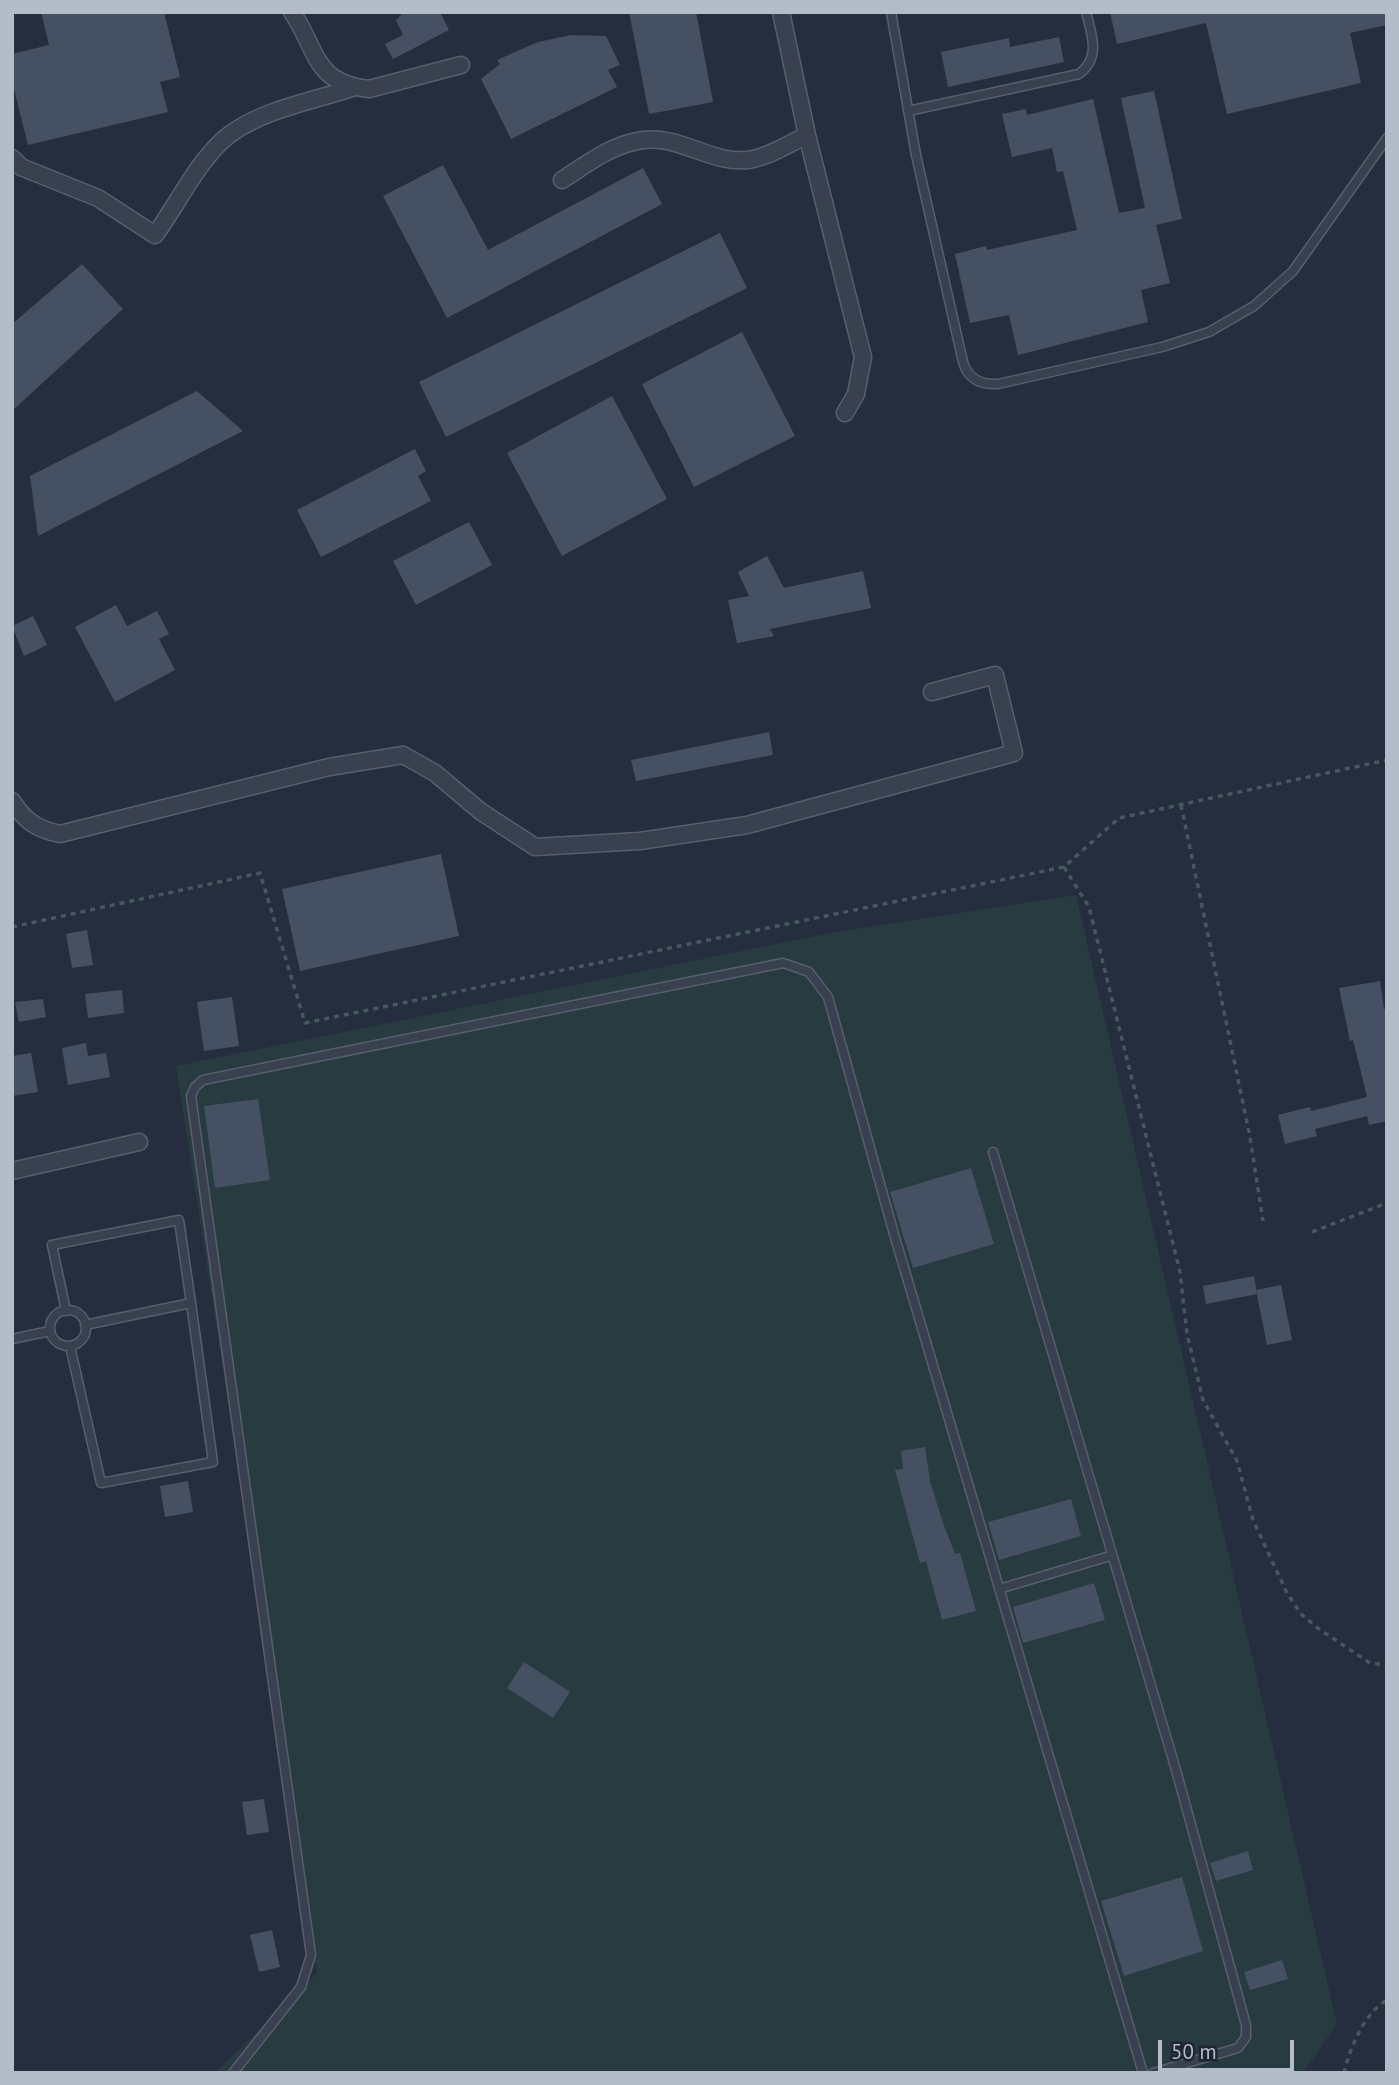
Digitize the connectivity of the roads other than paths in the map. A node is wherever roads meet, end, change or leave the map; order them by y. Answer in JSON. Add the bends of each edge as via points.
{"nodes":[{"id":1,"x":292,"y":12,"type":"edge"},
{"id":2,"x":780,"y":12,"type":"edge"},
{"id":3,"x":891,"y":12,"type":"edge"},
{"id":4,"x":1086,"y":12,"type":"edge"},
{"id":5,"x":461,"y":65,"type":"dead end"},
{"id":6,"x":355,"y":87,"type":"junction"},
{"id":7,"x":908,"y":111,"type":"junction"},
{"id":8,"x":807,"y":135,"type":"junction"},
{"id":9,"x":1387,"y":138,"type":"edge"},
{"id":10,"x":12,"y":158,"type":"edge"},
{"id":11,"x":562,"y":180,"type":"dead end"},
{"id":12,"x":845,"y":413,"type":"dead end"},
{"id":13,"x":932,"y":692,"type":"dead end"},
{"id":14,"x":12,"y":801,"type":"edge"},
{"id":15,"x":139,"y":1142,"type":"dead end"},
{"id":16,"x":993,"y":1152,"type":"dead end"},
{"id":17,"x":12,"y":1171,"type":"edge"},
{"id":18,"x":191,"y":1303,"type":"junction"},
{"id":19,"x":66,"y":1311,"type":"junction"},
{"id":20,"x":85,"y":1325,"type":"junction"},
{"id":21,"x":50,"y":1331,"type":"junction"},
{"id":22,"x":12,"y":1339,"type":"edge"},
{"id":23,"x":71,"y":1346,"type":"junction"},
{"id":24,"x":1110,"y":1556,"type":"junction"},
{"id":25,"x":999,"y":1589,"type":"junction"},
{"id":26,"x":233,"y":2073,"type":"edge"},
{"id":27,"x":1143,"y":2073,"type":"edge"},
{"id":28,"x":1153,"y":2073,"type":"edge"}],
"edges":[{"from":1,"to":6,"type":"street","via":[[318,65]]},
{"from":2,"to":8,"type":"street"},
{"from":3,"to":7,"type":"lane"},
{"from":4,"to":7,"type":"lane","via":[[1094,50],[1090,64],[1079,74]]},
{"from":5,"to":6,"type":"street","via":[[369,89]]},
{"from":6,"to":10,"type":"street","via":[[274,111],[227,136],[155,235],[98,198],[21,167]]},
{"from":7,"to":9,"type":"lane","via":[[965,369],[974,379],[989,384],[1162,347],[1233,320],[1293,271]]},
{"from":8,"to":11,"type":"street","via":[[760,157],[740,160],[670,141],[642,140],[612,149]]},
{"from":8,"to":12,"type":"street","via":[[863,357],[856,394]]},
{"from":13,"to":14,"type":"street","via":[[995,675],[1014,753],[747,825],[640,841],[536,847],[403,755],[328,767],[60,834],[39,829],[23,818]]},
{"from":15,"to":17,"type":"street"},
{"from":16,"to":24,"type":"lane"},
{"from":18,"to":19,"type":"lane","via":[[179,1220],[52,1244]]},
{"from":18,"to":20,"type":"lane"},
{"from":18,"to":23,"type":"lane","via":[[213,1462],[101,1482]]},
{"from":19,"to":20,"type":"lane","via":[[76,1313]]},
{"from":19,"to":21,"type":"lane","via":[[56,1315]]},
{"from":20,"to":23,"type":"lane","via":[[84,1336]]},
{"from":21,"to":22,"type":"lane"},
{"from":21,"to":23,"type":"lane","via":[[57,1342]]},
{"from":24,"to":25,"type":"lane"},
{"from":24,"to":28,"type":"lane","via":[[1176,1770],[1247,2029],[1238,2048]]},
{"from":25,"to":26,"type":"lane","via":[[828,997],[809,972],[783,963],[203,1080],[191,1096],[311,1955],[301,1987]]},
{"from":25,"to":27,"type":"lane"}]}
